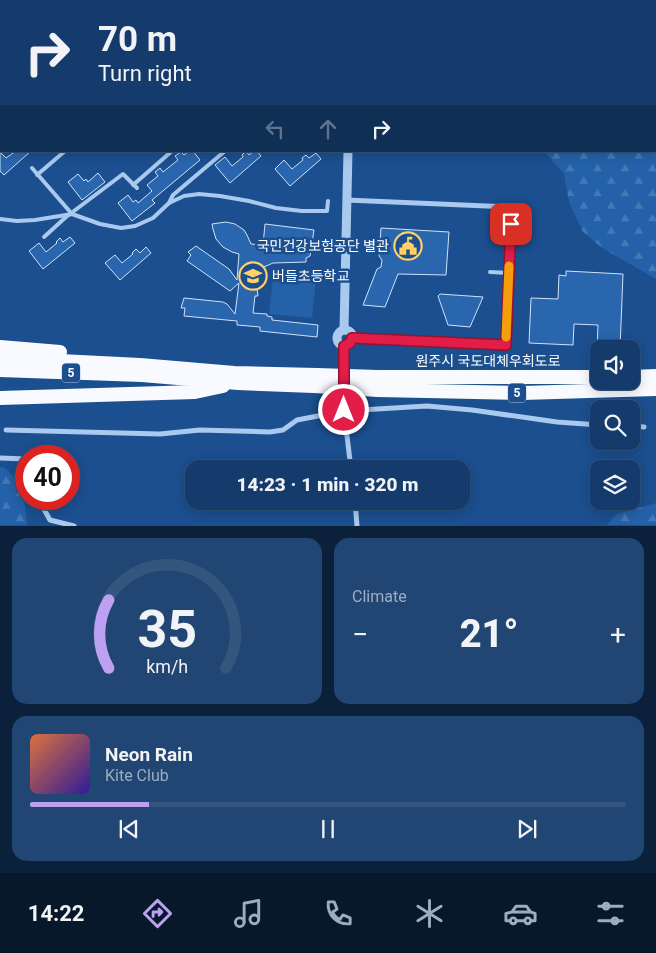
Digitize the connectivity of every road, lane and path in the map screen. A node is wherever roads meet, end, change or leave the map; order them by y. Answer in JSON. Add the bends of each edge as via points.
{"nodes":[{"id":1,"x":64,"y":152,"type":"edge"},
{"id":2,"x":171,"y":152,"type":"edge"},
{"id":3,"x":224,"y":152,"type":"edge"},
{"id":4,"x":348,"y":152,"type":"edge"},
{"id":5,"x":32,"y":168,"type":"dead end"},
{"id":6,"x":37,"y":175,"type":"junction"},
{"id":7,"x":346,"y":200,"type":"junction"},
{"id":8,"x":328,"y":201,"type":"dead end"},
{"id":9,"x":169,"y":204,"type":"junction"},
{"id":10,"x":72,"y":214,"type":"junction"},
{"id":11,"x":0,"y":219,"type":"edge"},
{"id":12,"x":44,"y":237,"type":"dead end"},
{"id":13,"x":490,"y":272,"type":"dead end"},
{"id":14,"x":509,"y":273,"type":"junction"},
{"id":15,"x":344,"y":330,"type":"junction"},
{"id":16,"x":352,"y":338,"type":"junction"},
{"id":17,"x":344,"y":346,"type":"junction"},
{"id":18,"x":0,"y":347,"type":"edge"},
{"id":19,"x":0,"y":358,"type":"edge"},
{"id":20,"x":0,"y":370,"type":"edge"},
{"id":21,"x":141,"y":370,"type":"junction"},
{"id":22,"x":656,"y":376,"type":"edge"},
{"id":23,"x":590,"y":377,"type":"edge"},
{"id":24,"x":640,"y":377,"type":"edge"},
{"id":25,"x":236,"y":378,"type":"junction"},
{"id":26,"x":378,"y":384,"type":"junction"},
{"id":27,"x":656,"y":389,"type":"edge"},
{"id":28,"x":0,"y":398,"type":"edge"},
{"id":29,"x":344,"y":410,"type":"junction"},
{"id":30,"x":590,"y":424,"type":"edge"},
{"id":31,"x":640,"y":427,"type":"edge"},
{"id":32,"x":644,"y":427,"type":"dead end"},
{"id":33,"x":6,"y":430,"type":"dead end"},
{"id":34,"x":0,"y":458,"type":"edge"},
{"id":35,"x":15,"y":459,"type":"edge"},
{"id":36,"x":350,"y":460,"type":"edge"},
{"id":37,"x":44,"y":510,"type":"edge"},
{"id":38,"x":356,"y":510,"type":"edge"},
{"id":39,"x":74,"y":526,"type":"edge"},
{"id":40,"x":357,"y":526,"type":"edge"}],
"edges":[{"from":1,"to":6,"type":"lane"},
{"from":2,"to":10,"type":"lane","via":[[135,187],[123,174]]},
{"from":3,"to":9,"type":"lane","via":[[173,195]]},
{"from":4,"to":7,"type":"street"},
{"from":5,"to":6,"type":"lane"},
{"from":6,"to":10,"type":"lane"},
{"from":7,"to":14,"type":"street","via":[[511,207]]},
{"from":7,"to":15,"type":"street"},
{"from":8,"to":9,"type":"lane","via":[[328,211],[276,208],[199,194],[184,196]]},
{"from":9,"to":10,"type":"lane","via":[[154,218],[121,228]]},
{"from":10,"to":11,"type":"lane","via":[[35,220]]},
{"from":10,"to":12,"type":"lane"},
{"from":13,"to":14,"type":"lane"},
{"from":14,"to":16,"type":"street","via":[[506,345]]},
{"from":15,"to":16,"type":"street","via":[[351,333]]},
{"from":15,"to":17,"type":"street","via":[[337,339]]},
{"from":16,"to":17,"type":"street"},
{"from":17,"to":29,"type":"street"},
{"from":18,"to":25,"type":"highway","via":[[209,366]]},
{"from":19,"to":21,"type":"highway","number":"5"},
{"from":20,"to":21,"type":"highway","number":"5"},
{"from":21,"to":25,"type":"highway","number":"5"},
{"from":22,"to":24,"type":"highway"},
{"from":23,"to":26,"type":"highway","name":"원주시 국도대체우회도로","number":"5"},
{"from":25,"to":26,"type":"highway","number":"5","bridge":true},
{"from":25,"to":28,"type":"highway","via":[[195,392]]},
{"from":26,"to":27,"type":"highway","number":"5","via":[[522,393]]},
{"from":29,"to":30,"type":"street","via":[[427,406]]},
{"from":29,"to":33,"type":"street","via":[[297,420],[283,430],[270,432],[200,430],[160,434]]},
{"from":29,"to":36,"type":"street"},
{"from":31,"to":32,"type":"street"},
{"from":34,"to":35,"type":"street"},
{"from":37,"to":39,"type":"street","via":[[50,520]]},
{"from":38,"to":40,"type":"street"}]}
